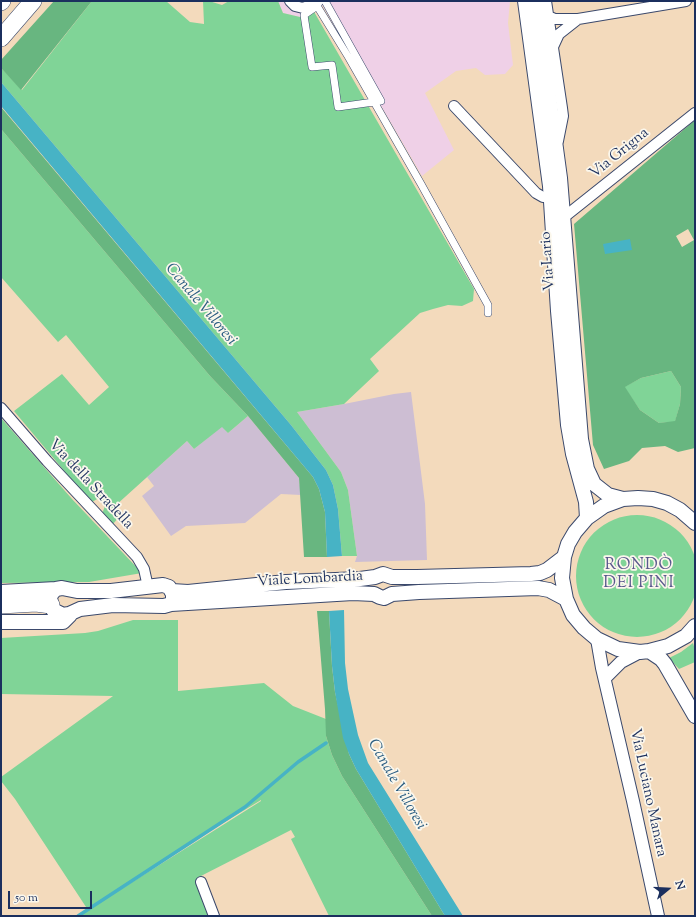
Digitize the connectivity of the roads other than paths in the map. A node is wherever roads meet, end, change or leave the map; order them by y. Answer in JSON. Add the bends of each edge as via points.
{"nodes":[{"id":1,"x":32,"y":1,"type":"edge"},
{"id":2,"x":290,"y":1,"type":"edge"},
{"id":3,"x":325,"y":1,"type":"edge"},
{"id":4,"x":525,"y":1,"type":"edge"},
{"id":5,"x":536,"y":1,"type":"edge"},
{"id":6,"x":546,"y":1,"type":"edge"},
{"id":7,"x":686,"y":1,"type":"edge"},
{"id":8,"x":316,"y":2,"type":"edge"},
{"id":9,"x":548,"y":16,"type":"junction"},
{"id":10,"x":578,"y":19,"type":"junction"},
{"id":11,"x":1,"y":38,"type":"edge"},
{"id":12,"x":552,"y":46,"type":"junction"},
{"id":13,"x":374,"y":102,"type":"junction"},
{"id":14,"x":454,"y":106,"type":"dead end"},
{"id":15,"x":695,"y":113,"type":"edge"},
{"id":16,"x":556,"y":149,"type":"junction"},
{"id":17,"x":550,"y":197,"type":"junction"},
{"id":18,"x":563,"y":215,"type":"junction"},
{"id":19,"x":488,"y":313,"type":"dead end"},
{"id":20,"x":1,"y":408,"type":"edge"},
{"id":21,"x":623,"y":499,"type":"junction"},
{"id":22,"x":695,"y":509,"type":"edge"},
{"id":23,"x":680,"y":510,"type":"junction"},
{"id":24,"x":587,"y":518,"type":"junction"},
{"id":25,"x":695,"y":523,"type":"edge"},
{"id":26,"x":564,"y":557,"type":"junction"},
{"id":27,"x":148,"y":587,"type":"junction"},
{"id":28,"x":56,"y":589,"type":"junction"},
{"id":29,"x":1,"y":592,"type":"edge"},
{"id":30,"x":171,"y":597,"type":"junction"},
{"id":31,"x":566,"y":599,"type":"junction"},
{"id":32,"x":1,"y":605,"type":"edge"},
{"id":33,"x":51,"y":605,"type":"junction"},
{"id":34,"x":72,"y":612,"type":"junction"},
{"id":35,"x":1,"y":622,"type":"edge"},
{"id":36,"x":695,"y":626,"type":"edge"},
{"id":37,"x":597,"y":639,"type":"junction"},
{"id":38,"x":644,"y":651,"type":"junction"},
{"id":39,"x":605,"y":678,"type":"junction"},
{"id":40,"x":695,"y":716,"type":"edge"},
{"id":41,"x":201,"y":882,"type":"dead end"},
{"id":42,"x":214,"y":916,"type":"edge"},
{"id":43,"x":658,"y":916,"type":"edge"}],
"edges":[{"from":1,"to":11,"type":"highway"},
{"from":2,"to":8,"type":"street","via":[[295,6],[303,8]]},
{"from":3,"to":13,"type":"street","via":[[381,101]]},
{"from":4,"to":17,"type":"main road","name":"Via Lario"},
{"from":5,"to":16,"type":"main road","name":"Via Lario"},
{"from":6,"to":9,"type":"street"},
{"from":7,"to":10,"type":"street"},
{"from":8,"to":13,"type":"street"},
{"from":8,"to":13,"type":"street","via":[[304,15],[312,68],[332,65],[338,107]]},
{"from":9,"to":10,"type":"street","via":[[555,19]]},
{"from":9,"to":12,"type":"street"},
{"from":10,"to":12,"type":"street","via":[[559,34]]},
{"from":12,"to":16,"type":"street","via":[[563,116]]},
{"from":13,"to":19,"type":"street","via":[[488,305]]},
{"from":14,"to":17,"type":"street","via":[[536,193],[543,198]]},
{"from":15,"to":18,"type":"street","name":"Via Grigna","via":[[568,214]]},
{"from":16,"to":18,"type":"main road","name":"Via Lario"},
{"from":17,"to":24,"type":"main road","name":"Via Lario","via":[[567,420],[572,454],[586,502]]},
{"from":18,"to":21,"type":"main road","name":"Via Lario","via":[[577,404],[584,460],[590,478],[597,488],[608,495]]},
{"from":20,"to":27,"type":"street","name":"Via della Stradella","via":[[137,557],[144,569]]},
{"from":21,"to":23,"type":"main road","via":[[653,499]]},
{"from":21,"to":24,"type":"main road","via":[[604,506]]},
{"from":22,"to":23,"type":"main road"},
{"from":23,"to":25,"type":"main road"},
{"from":24,"to":26,"type":"main road","via":[[574,532]]},
{"from":26,"to":30,"type":"main road","name":"Viale Lombardia","via":[[547,570],[531,574],[417,577],[392,577],[383,574],[360,580],[286,582],[188,592]]},
{"from":26,"to":31,"type":"main road","via":[[562,578]]},
{"from":27,"to":28,"type":"main road","name":"Viale Lombardia","via":[[111,591]]},
{"from":27,"to":30,"type":"main road","name":"Viale Lombardia","via":[[169,587]]},
{"from":28,"to":29,"type":"main road","name":"Viale Lombardia"},
{"from":28,"to":33,"type":"main road","via":[[50,596]]},
{"from":30,"to":31,"type":"main road","name":"Viale Lombardia","via":[[374,594],[384,598],[392,594],[419,592],[538,588],[549,590]]},
{"from":30,"to":34,"type":"main road","name":"Viale Lombardia","via":[[156,606],[113,605]]},
{"from":31,"to":37,"type":"main road","via":[[573,615]]},
{"from":32,"to":33,"type":"highway"},
{"from":33,"to":34,"type":"main road","name":"Viale Lombardia","via":[[53,610],[62,615]]},
{"from":34,"to":35,"type":"main road","name":"Viale Lombardia","via":[[63,622]]},
{"from":36,"to":38,"type":"main road","via":[[686,636],[668,646]]},
{"from":37,"to":38,"type":"main road","via":[[618,649]]},
{"from":37,"to":39,"type":"street","name":"Via Luciano Manara"},
{"from":38,"to":39,"type":"street","via":[[621,662]]},
{"from":38,"to":40,"type":"main road","via":[[661,659],[665,664]]},
{"from":39,"to":43,"type":"street","name":"Via Luciano Manara"},
{"from":41,"to":42,"type":"street"}]}
